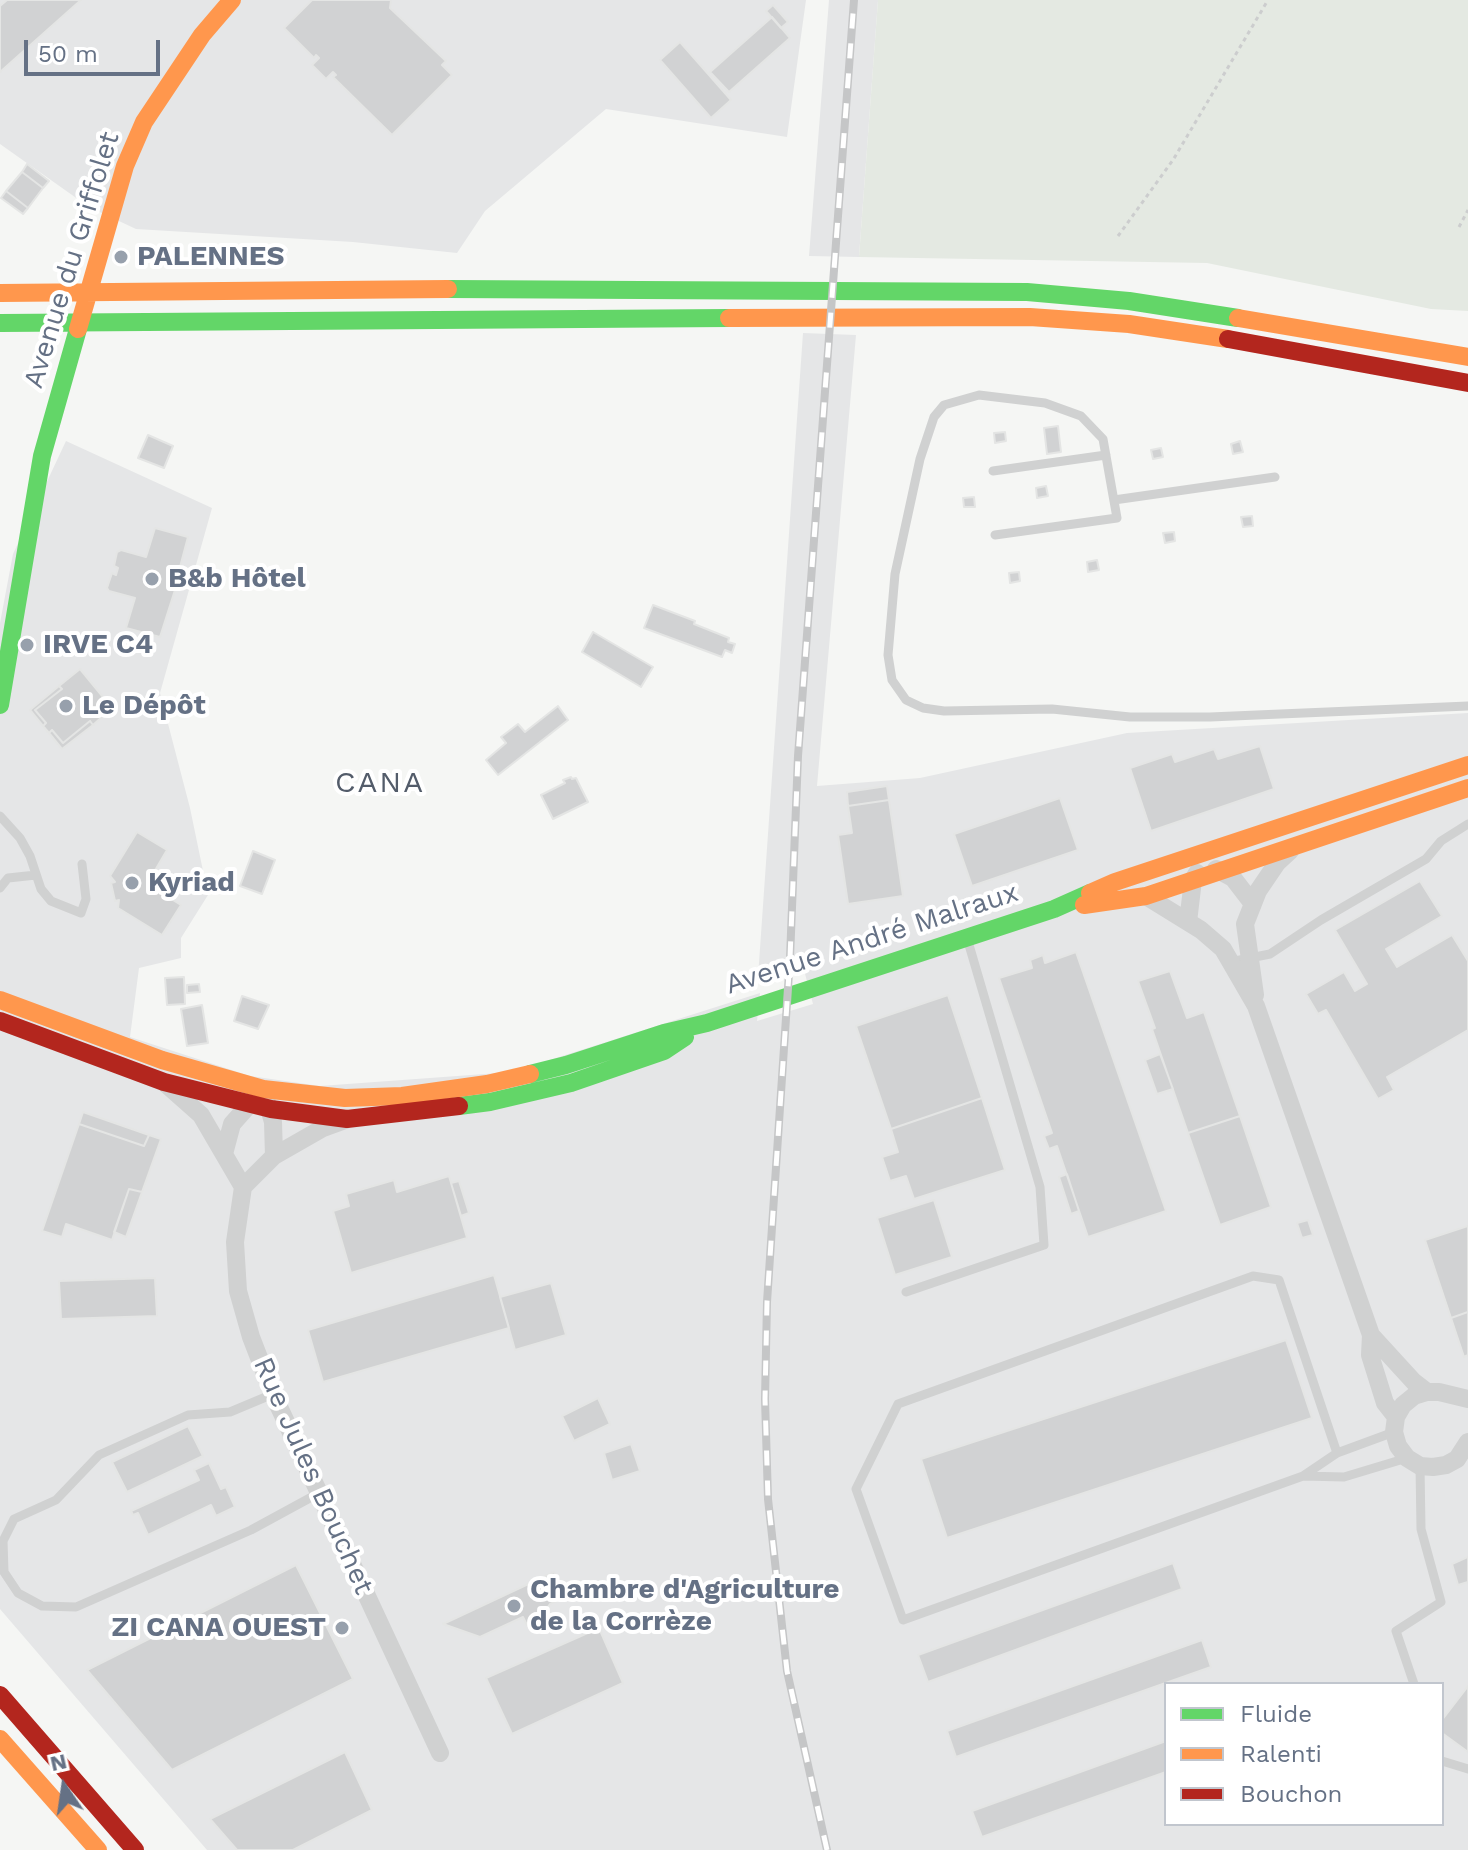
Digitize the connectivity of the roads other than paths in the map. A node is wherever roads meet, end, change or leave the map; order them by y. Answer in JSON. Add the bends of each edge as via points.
{"nodes":[{"id":1,"x":232,"y":0,"type":"edge"},
{"id":2,"x":0,"y":293,"type":"edge"},
{"id":3,"x":0,"y":323,"type":"edge"},
{"id":4,"x":1468,"y":357,"type":"edge"},
{"id":5,"x":1468,"y":383,"type":"edge"},
{"id":6,"x":1106,"y":455,"type":"junction"},
{"id":7,"x":993,"y":471,"type":"dead end"},
{"id":8,"x":1275,"y":477,"type":"dead end"},
{"id":9,"x":1114,"y":500,"type":"junction"},
{"id":10,"x":995,"y":535,"type":"dead end"},
{"id":11,"x":0,"y":705,"type":"edge"},
{"id":12,"x":1467,"y":707,"type":"edge"},
{"id":13,"x":1468,"y":765,"type":"edge"},
{"id":14,"x":1468,"y":788,"type":"edge"},
{"id":15,"x":0,"y":816,"type":"edge"},
{"id":16,"x":1301,"y":822,"type":"junction"},
{"id":17,"x":1468,"y":824,"type":"edge"},
{"id":18,"x":1292,"y":849,"type":"junction"},
{"id":19,"x":82,"y":864,"type":"dead end"},
{"id":20,"x":1155,"y":869,"type":"junction"},
{"id":21,"x":1221,"y":870,"type":"junction"},
{"id":22,"x":1198,"y":872,"type":"junction"},
{"id":23,"x":36,"y":875,"type":"junction"},
{"id":24,"x":0,"y":888,"type":"edge"},
{"id":25,"x":1146,"y":896,"type":"junction"},
{"id":26,"x":1253,"y":904,"type":"junction"},
{"id":27,"x":1054,"y":909,"type":"junction"},
{"id":28,"x":1188,"y":922,"type":"junction"},
{"id":29,"x":967,"y":938,"type":"junction"},
{"id":30,"x":1249,"y":956,"type":"junction"},
{"id":31,"x":1230,"y":962,"type":"junction"},
{"id":32,"x":0,"y":1000,"type":"edge"},
{"id":33,"x":1256,"y":1006,"type":"junction"},
{"id":34,"x":0,"y":1021,"type":"edge"},
{"id":35,"x":707,"y":1023,"type":"junction"},
{"id":36,"x":164,"y":1082,"type":"junction"},
{"id":37,"x":263,"y":1089,"type":"junction"},
{"id":38,"x":251,"y":1105,"type":"junction"},
{"id":39,"x":271,"y":1109,"type":"junction"},
{"id":40,"x":347,"y":1119,"type":"junction"},
{"id":41,"x":224,"y":1154,"type":"junction"},
{"id":42,"x":274,"y":1156,"type":"junction"},
{"id":43,"x":243,"y":1187,"type":"junction"},
{"id":44,"x":906,"y":1292,"type":"dead end"},
{"id":45,"x":1371,"y":1335,"type":"junction"},
{"id":46,"x":1427,"y":1392,"type":"junction"},
{"id":47,"x":273,"y":1394,"type":"junction"},
{"id":48,"x":1459,"y":1398,"type":"edge"},
{"id":49,"x":1468,"y":1416,"type":"edge"},
{"id":50,"x":1395,"y":1424,"type":"junction"},
{"id":51,"x":1467,"y":1447,"type":"edge"},
{"id":52,"x":1337,"y":1453,"type":"junction"},
{"id":53,"x":1414,"y":1462,"type":"junction"},
{"id":54,"x":1303,"y":1476,"type":"junction"},
{"id":55,"x":319,"y":1493,"type":"junction"},
{"id":56,"x":1413,"y":1682,"type":"edge"},
{"id":57,"x":0,"y":1695,"type":"edge"},
{"id":58,"x":0,"y":1739,"type":"edge"},
{"id":59,"x":440,"y":1753,"type":"dead end"},
{"id":60,"x":1444,"y":1762,"type":"edge"},
{"id":61,"x":1468,"y":1769,"type":"edge"},
{"id":62,"x":98,"y":1850,"type":"edge"},
{"id":63,"x":135,"y":1850,"type":"edge"}],
"edges":[{"from":1,"to":11,"type":"main road","name":"Avenue du Griffolet","via":[[158,99],[125,166],[42,456]]},
{"from":2,"to":4,"type":"main road","via":[[1027,292],[1129,301]]},
{"from":3,"to":5,"type":"main road","via":[[1030,317],[1129,324]]},
{"from":6,"to":7,"type":"lane"},
{"from":6,"to":9,"type":"lane"},
{"from":6,"to":12,"type":"lane","via":[[1103,439],[1081,416],[1045,403],[979,395],[944,405],[934,417],[895,574],[888,655],[892,680],[906,700],[944,711],[1052,709],[1130,717]]},
{"from":8,"to":9,"type":"lane"},
{"from":9,"to":10,"type":"lane","via":[[1117,518]]},
{"from":13,"to":16,"type":"main road","name":"Avenue André Malraux"},
{"from":14,"to":18,"type":"main road","name":"Avenue André Malraux"},
{"from":15,"to":23,"type":"lane","via":[[20,838]]},
{"from":16,"to":20,"type":"main road","name":"Avenue André Malraux"},
{"from":16,"to":22,"type":"street","name":"Avenue André Malraux"},
{"from":17,"to":30,"type":"lane","via":[[1441,841],[1426,859],[1270,954]]},
{"from":18,"to":21,"type":"main road","name":"Avenue André Malraux"},
{"from":18,"to":26,"type":"street","via":[[1277,863]]},
{"from":19,"to":23,"type":"lane","via":[[86,899],[81,913],[51,901]]},
{"from":20,"to":22,"type":"street","name":"Avenue André Malraux"},
{"from":20,"to":27,"type":"main road","name":"Avenue André Malraux"},
{"from":21,"to":22,"type":"main road","name":"Avenue André Malraux"},
{"from":21,"to":26,"type":"street"},
{"from":22,"to":25,"type":"main road","name":"Avenue André Malraux"},
{"from":22,"to":28,"type":"street"},
{"from":23,"to":24,"type":"lane","via":[[8,878]]},
{"from":25,"to":27,"type":"main road","name":"Avenue André Malraux"},
{"from":25,"to":28,"type":"street"},
{"from":26,"to":30,"type":"street","via":[[1245,924]]},
{"from":27,"to":29,"type":"main road","name":"Avenue André Malraux"},
{"from":28,"to":31,"type":"street","via":[[1223,949]]},
{"from":29,"to":35,"type":"main road","name":"Avenue André Malraux"},
{"from":29,"to":44,"type":"lane","via":[[1040,1187],[1044,1245]]},
{"from":30,"to":31,"type":"lane"},
{"from":30,"to":33,"type":"street"},
{"from":31,"to":33,"type":"street"},
{"from":32,"to":37,"type":"main road","name":"Avenue André Malraux","via":[[162,1060]]},
{"from":33,"to":45,"type":"street"},
{"from":34,"to":36,"type":"main road","name":"Avenue André Malraux"},
{"from":35,"to":37,"type":"main road","name":"Avenue André Malraux","via":[[487,1084],[345,1098]]},
{"from":35,"to":40,"type":"main road","name":"Avenue André Malraux","via":[[664,1051],[571,1083],[490,1102]]},
{"from":36,"to":38,"type":"main road","name":"Avenue André Malraux"},
{"from":36,"to":41,"type":"street","via":[[201,1115]]},
{"from":37,"to":38,"type":"street"},
{"from":37,"to":39,"type":"street"},
{"from":38,"to":39,"type":"main road","name":"Avenue André Malraux"},
{"from":38,"to":41,"type":"street","via":[[232,1124]]},
{"from":39,"to":40,"type":"main road","name":"Avenue André Malraux"},
{"from":39,"to":42,"type":"street"},
{"from":40,"to":42,"type":"street"},
{"from":41,"to":43,"type":"street"},
{"from":42,"to":43,"type":"street"},
{"from":43,"to":47,"type":"street","name":"Rue Jules Bouchet","via":[[235,1242],[238,1291]]},
{"from":45,"to":46,"type":"street"},
{"from":45,"to":50,"type":"street","via":[[1370,1355]]},
{"from":46,"to":48,"type":"street"},
{"from":46,"to":50,"type":"street","via":[[1403,1405]]},
{"from":47,"to":55,"type":"street","name":"Rue Jules Bouchet"},
{"from":47,"to":55,"type":"lane","via":[[230,1412],[188,1415],[99,1455],[56,1500],[14,1519],[3,1541],[4,1572],[18,1593],[42,1606],[76,1607],[251,1530]]},
{"from":48,"to":49,"type":"street"},
{"from":50,"to":52,"type":"lane"},
{"from":50,"to":53,"type":"street","via":[[1398,1446]]},
{"from":51,"to":53,"type":"street","via":[[1446,1465]]},
{"from":52,"to":54,"type":"lane"},
{"from":52,"to":54,"type":"lane","via":[[1279,1280],[1253,1276],[898,1404],[856,1489],[903,1620]]},
{"from":53,"to":54,"type":"lane","via":[[1344,1477]]},
{"from":53,"to":56,"type":"lane","via":[[1421,1529],[1441,1602],[1396,1631]]},
{"from":55,"to":59,"type":"street","name":"Rue Jules Bouchet"},
{"from":57,"to":63,"type":"main road"},
{"from":58,"to":62,"type":"main road"},
{"from":60,"to":61,"type":"lane"}]}
